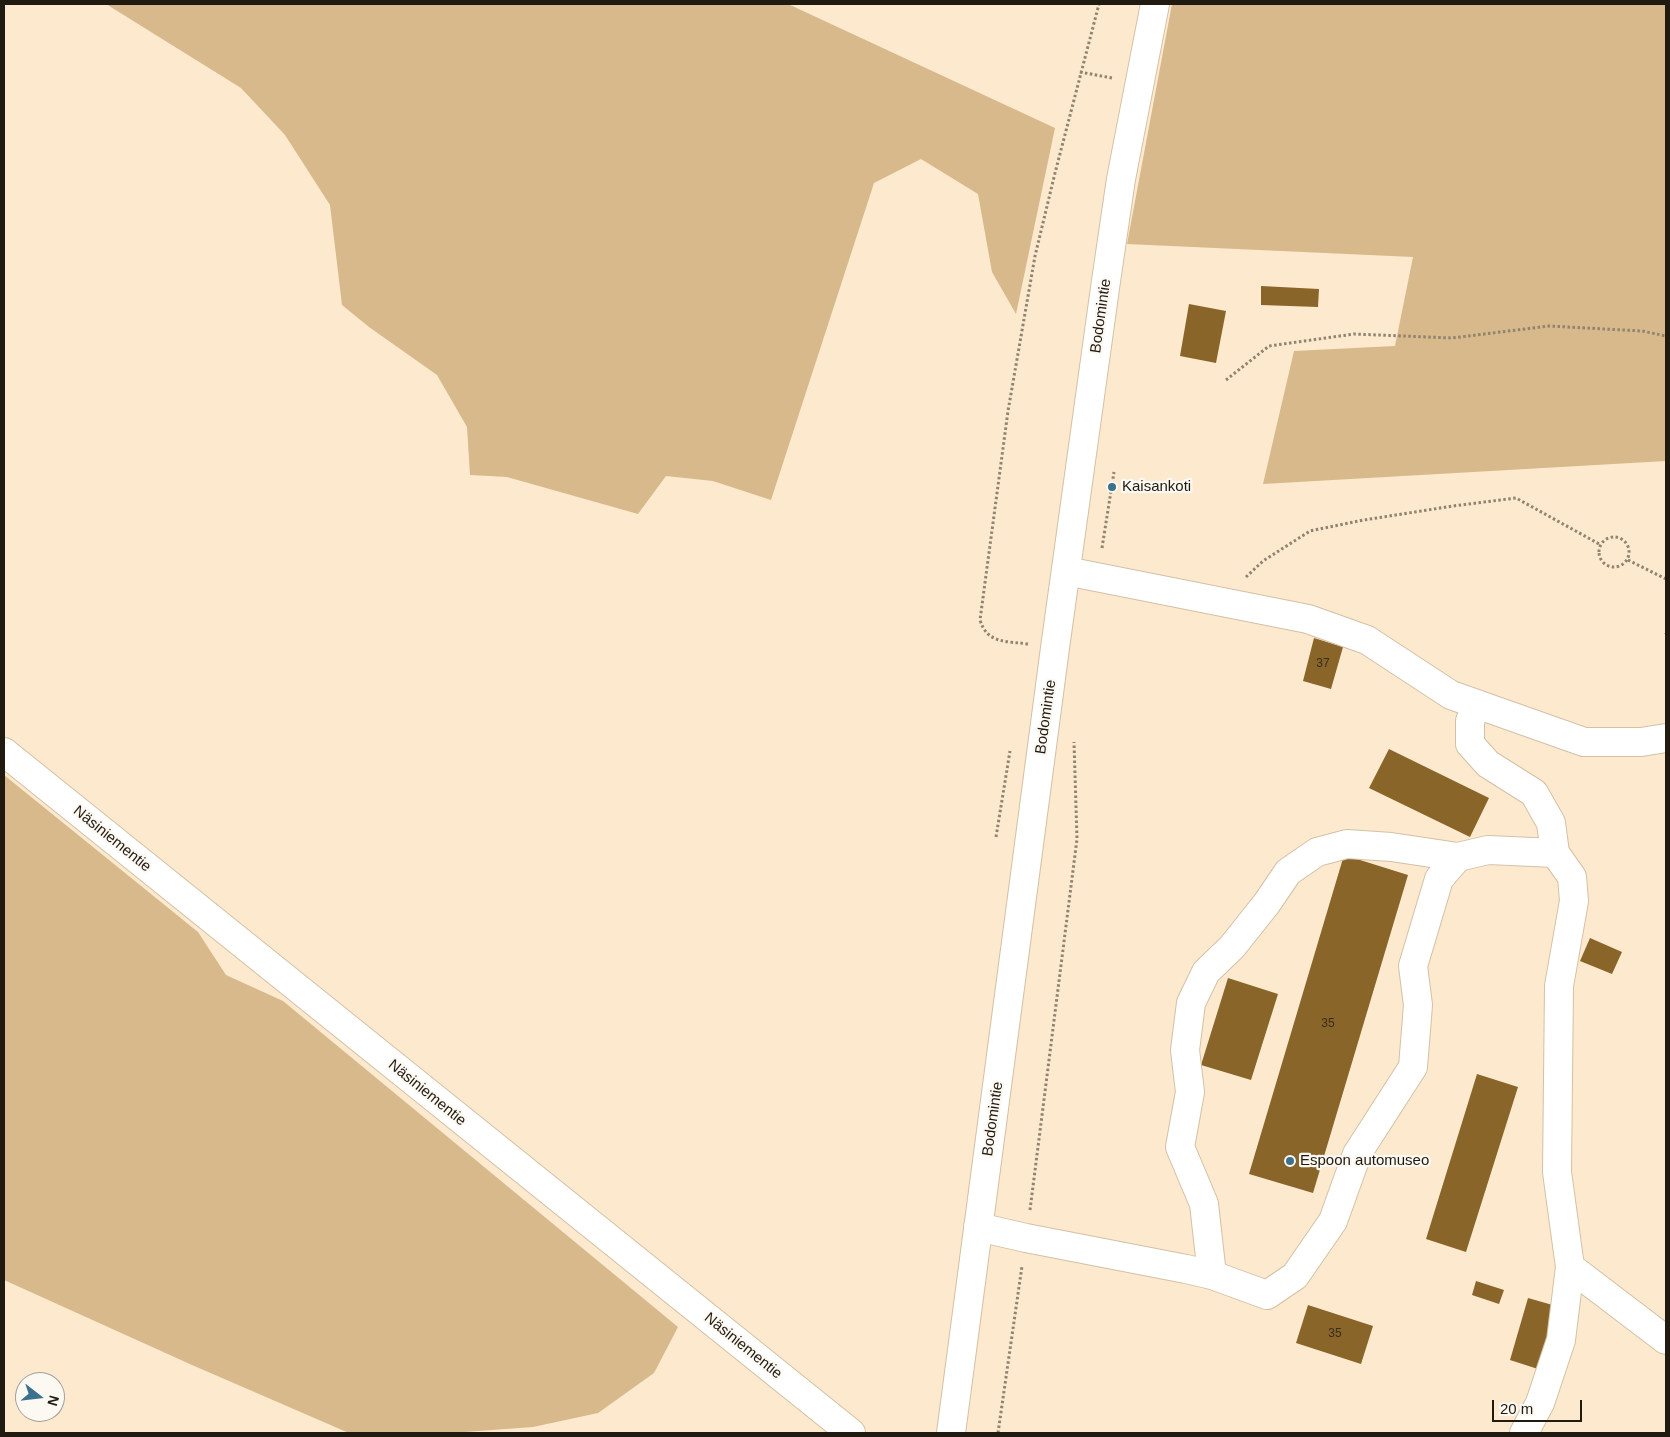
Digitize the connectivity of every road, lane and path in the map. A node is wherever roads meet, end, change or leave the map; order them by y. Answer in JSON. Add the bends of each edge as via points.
{"nodes":[{"id":1,"x":1099,"y":4,"type":"edge"},
{"id":2,"x":1155,"y":4,"type":"edge"},
{"id":3,"x":1666,"y":336,"type":"edge"},
{"id":4,"x":1226,"y":380,"type":"dead end"},
{"id":5,"x":1114,"y":472,"type":"dead end"},
{"id":6,"x":1601,"y":545,"type":"junction"},
{"id":7,"x":1628,"y":560,"type":"junction"},
{"id":8,"x":1066,"y":571,"type":"junction"},
{"id":9,"x":1098,"y":577,"type":"junction"},
{"id":10,"x":1666,"y":579,"type":"edge"},
{"id":11,"x":1220,"y":601,"type":"junction"},
{"id":12,"x":1029,"y":644,"type":"dead end"},
{"id":13,"x":1477,"y":704,"type":"junction"},
{"id":14,"x":1074,"y":736,"type":"dead end"},
{"id":15,"x":1666,"y":738,"type":"edge"},
{"id":16,"x":4,"y":752,"type":"edge"},
{"id":17,"x":1555,"y":854,"type":"junction"},
{"id":18,"x":1458,"y":857,"type":"junction"},
{"id":19,"x":978,"y":1228,"type":"junction"},
{"id":20,"x":1026,"y":1238,"type":"junction"},
{"id":21,"x":1570,"y":1267,"type":"junction"},
{"id":22,"x":1212,"y":1275,"type":"junction"},
{"id":23,"x":1666,"y":1340,"type":"edge"},
{"id":24,"x":851,"y":1433,"type":"edge"},
{"id":25,"x":951,"y":1433,"type":"edge"},
{"id":26,"x":998,"y":1433,"type":"edge"},
{"id":27,"x":1524,"y":1433,"type":"edge"}],
"edges":[{"from":1,"to":12,"type":"path","via":[[1035,256],[1008,411],[980,620],[983,630],[992,638]]},
{"from":2,"to":8,"type":"main road","name":"Bodomintie","via":[[1104,291]]},
{"from":3,"to":4,"type":"path","via":[[1642,330],[1548,326],[1452,338],[1354,334],[1268,346]]},
{"from":5,"to":9,"type":"path"},
{"from":6,"to":7,"type":"path","via":[[1599,552],[1604,564],[1617,568]]},
{"from":6,"to":7,"type":"path","via":[[1612,537],[1625,540],[1629,546]]},
{"from":6,"to":11,"type":"path","via":[[1516,498],[1453,506],[1310,531],[1262,562]]},
{"from":7,"to":10,"type":"path"},
{"from":8,"to":9,"type":"main road"},
{"from":8,"to":19,"type":"main road","name":"Bodomintie"},
{"from":9,"to":11,"type":"main road"},
{"from":11,"to":13,"type":"main road","via":[[1308,619],[1367,640],[1451,695]]},
{"from":13,"to":15,"type":"main road","via":[[1584,742],[1641,742]]},
{"from":13,"to":17,"type":"main road","via":[[1470,721],[1470,744],[1488,764],[1534,793],[1551,823]]},
{"from":14,"to":20,"type":"path","via":[[1077,839]]},
{"from":16,"to":24,"type":"main road","name":"Näsiniementie"},
{"from":17,"to":18,"type":"main road","via":[[1488,850]]},
{"from":17,"to":21,"type":"main road","via":[[1572,877],[1574,901],[1559,986],[1556,1172]]},
{"from":18,"to":22,"type":"main road","via":[[1439,879],[1413,966],[1418,1005],[1413,1066],[1357,1154],[1333,1221],[1295,1276],[1267,1295]]},
{"from":18,"to":22,"type":"main road","via":[[1347,844],[1317,852],[1288,872],[1232,947],[1206,972],[1191,1003],[1185,1050],[1190,1092],[1180,1147],[1204,1204]]},
{"from":19,"to":20,"type":"main road"},
{"from":19,"to":25,"type":"main road","name":"Bodomintie"},
{"from":20,"to":22,"type":"main road"},
{"from":20,"to":26,"type":"path"},
{"from":21,"to":23,"type":"main road"},
{"from":21,"to":27,"type":"main road","via":[[1561,1340],[1540,1403]]}]}
